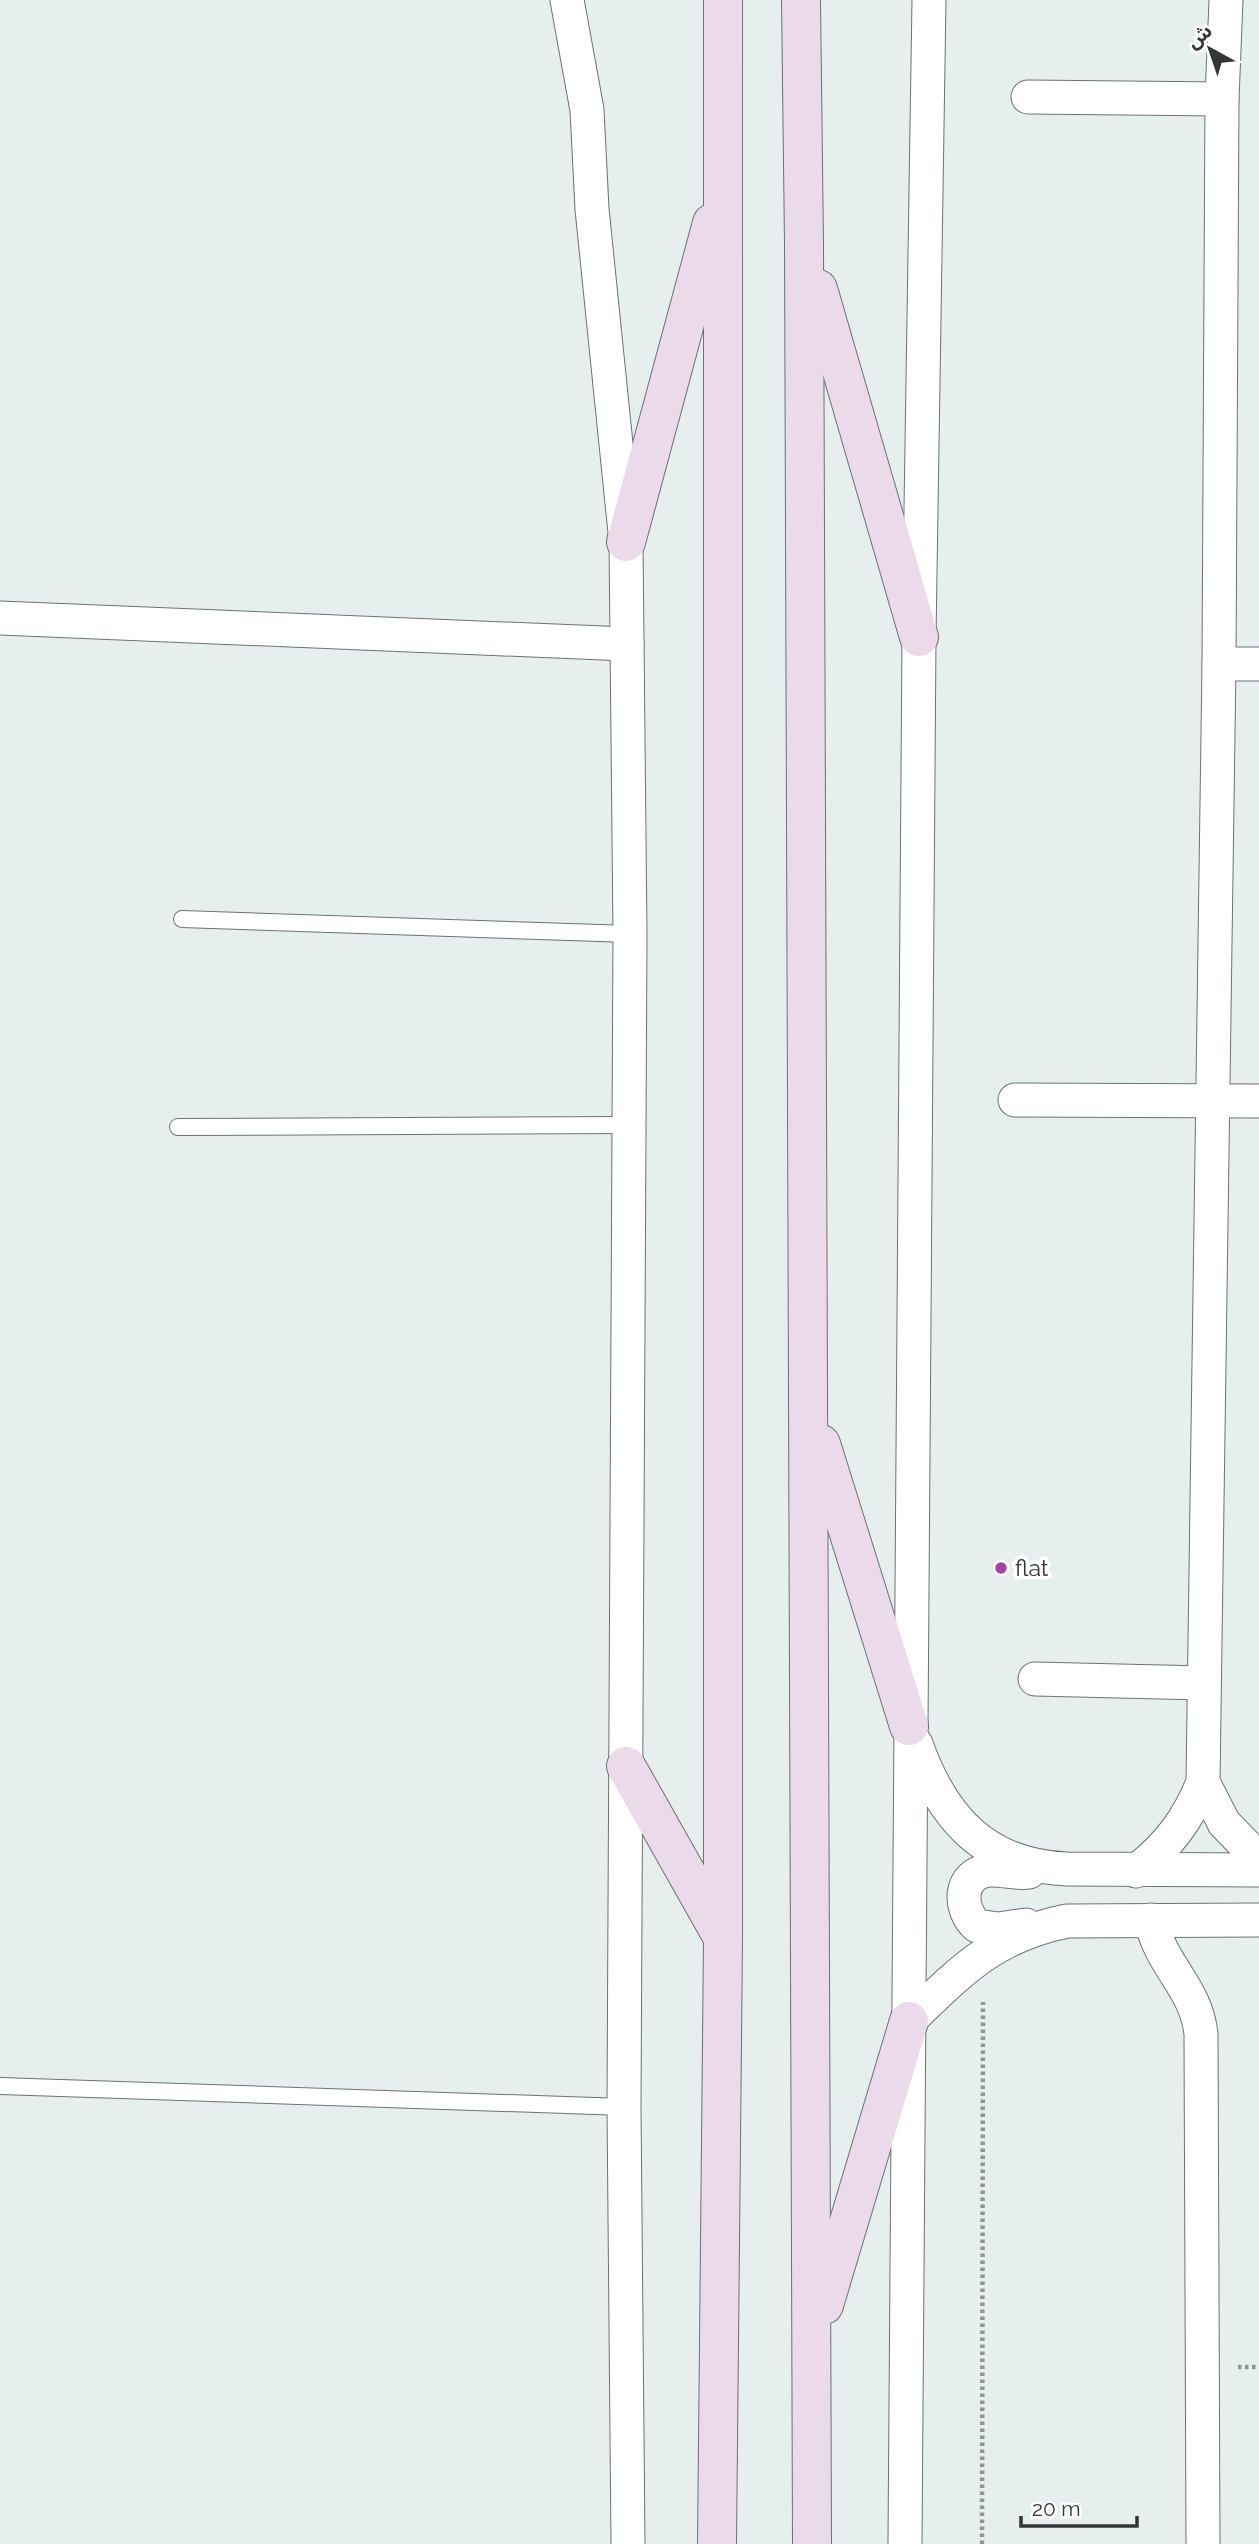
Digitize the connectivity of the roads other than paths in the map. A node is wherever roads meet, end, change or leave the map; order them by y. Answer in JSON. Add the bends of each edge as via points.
{"nodes":[{"id":1,"x":567,"y":0,"type":"edge"},
{"id":2,"x":723,"y":0,"type":"edge"},
{"id":3,"x":801,"y":0,"type":"edge"},
{"id":4,"x":929,"y":0,"type":"edge"},
{"id":5,"x":1226,"y":0,"type":"edge"},
{"id":6,"x":1028,"y":97,"type":"dead end"},
{"id":7,"x":1222,"y":99,"type":"junction"},
{"id":8,"x":725,"y":174,"type":"junction"},
{"id":9,"x":804,"y":244,"type":"junction"},
{"id":10,"x":626,"y":542,"type":"junction"},
{"id":11,"x":0,"y":618,"type":"edge"},
{"id":12,"x":919,"y":637,"type":"junction"},
{"id":13,"x":627,"y":644,"type":"junction"},
{"id":14,"x":1219,"y":664,"type":"junction"},
{"id":15,"x":1259,"y":664,"type":"edge"},
{"id":16,"x":182,"y":919,"type":"dead end"},
{"id":17,"x":630,"y":934,"type":"junction"},
{"id":18,"x":1015,"y":1100,"type":"dead end"},
{"id":19,"x":1259,"y":1101,"type":"edge"},
{"id":20,"x":1212,"y":1102,"type":"junction"},
{"id":21,"x":629,"y":1125,"type":"junction"},
{"id":22,"x":178,"y":1127,"type":"dead end"},
{"id":23,"x":809,"y":1407,"type":"junction"},
{"id":24,"x":1035,"y":1679,"type":"dead end"},
{"id":25,"x":1204,"y":1683,"type":"junction"},
{"id":26,"x":909,"y":1726,"type":"junction"},
{"id":27,"x":626,"y":1766,"type":"junction"},
{"id":28,"x":1203,"y":1782,"type":"junction"},
{"id":29,"x":1259,"y":1859,"type":"edge"},
{"id":30,"x":1045,"y":1868,"type":"junction"},
{"id":31,"x":1259,"y":1870,"type":"edge"},
{"id":32,"x":1136,"y":1871,"type":"junction"},
{"id":33,"x":1151,"y":1920,"type":"junction"},
{"id":34,"x":1259,"y":1920,"type":"edge"},
{"id":35,"x":1041,"y":1927,"type":"junction"},
{"id":36,"x":723,"y":1940,"type":"junction"},
{"id":37,"x":909,"y":2021,"type":"junction"},
{"id":38,"x":0,"y":2086,"type":"edge"},
{"id":39,"x":624,"y":2107,"type":"junction"},
{"id":40,"x":813,"y":2344,"type":"junction"},
{"id":41,"x":717,"y":2501,"type":"junction"},
{"id":42,"x":628,"y":2544,"type":"edge"},
{"id":43,"x":705,"y":2544,"type":"edge"},
{"id":44,"x":717,"y":2544,"type":"edge"},
{"id":45,"x":812,"y":2544,"type":"edge"},
{"id":46,"x":905,"y":2544,"type":"edge"},
{"id":47,"x":1203,"y":2544,"type":"edge"}],
"edges":[{"from":1,"to":10,"type":"street","via":[[587,110],[592,209]]},
{"from":2,"to":8,"type":"main road"},
{"from":3,"to":9,"type":"main road"},
{"from":4,"to":12,"type":"street"},
{"from":5,"to":7,"type":"street"},
{"from":6,"to":7,"type":"street"},
{"from":7,"to":14,"type":"street"},
{"from":8,"to":10,"type":"main road"},
{"from":8,"to":36,"type":"main road"},
{"from":9,"to":12,"type":"main road"},
{"from":9,"to":23,"type":"main road"},
{"from":10,"to":13,"type":"street"},
{"from":11,"to":13,"type":"street"},
{"from":12,"to":26,"type":"street"},
{"from":13,"to":17,"type":"street"},
{"from":14,"to":15,"type":"street"},
{"from":14,"to":20,"type":"street"},
{"from":16,"to":17,"type":"lane"},
{"from":17,"to":21,"type":"street"},
{"from":18,"to":20,"type":"street"},
{"from":19,"to":20,"type":"street"},
{"from":20,"to":25,"type":"street"},
{"from":21,"to":22,"type":"lane"},
{"from":21,"to":27,"type":"street"},
{"from":23,"to":26,"type":"main road"},
{"from":23,"to":40,"type":"main road"},
{"from":24,"to":25,"type":"street"},
{"from":25,"to":28,"type":"street"},
{"from":26,"to":30,"type":"street","via":[[926,1773],[953,1817],[985,1844]]},
{"from":26,"to":37,"type":"street"},
{"from":27,"to":36,"type":"main road"},
{"from":27,"to":39,"type":"street"},
{"from":28,"to":29,"type":"street","via":[[1224,1822]]},
{"from":28,"to":32,"type":"street","via":[[1177,1832]]},
{"from":30,"to":32,"type":"street"},
{"from":30,"to":35,"type":"street","via":[[1023,1873],[989,1870],[965,1889],[962,1899],[964,1910],[977,1926]]},
{"from":31,"to":32,"type":"street"},
{"from":33,"to":34,"type":"street"},
{"from":33,"to":35,"type":"street","via":[[1067,1921]]},
{"from":33,"to":47,"type":"street","via":[[1158,1949],[1192,1999],[1201,2034]]},
{"from":35,"to":37,"type":"street","via":[[983,1954]]},
{"from":36,"to":41,"type":"main road"},
{"from":37,"to":40,"type":"main road"},
{"from":37,"to":46,"type":"street"},
{"from":38,"to":39,"type":"lane"},
{"from":39,"to":42,"type":"street"},
{"from":40,"to":45,"type":"main road"},
{"from":41,"to":43,"type":"main road"},
{"from":41,"to":44,"type":"main road"}]}
